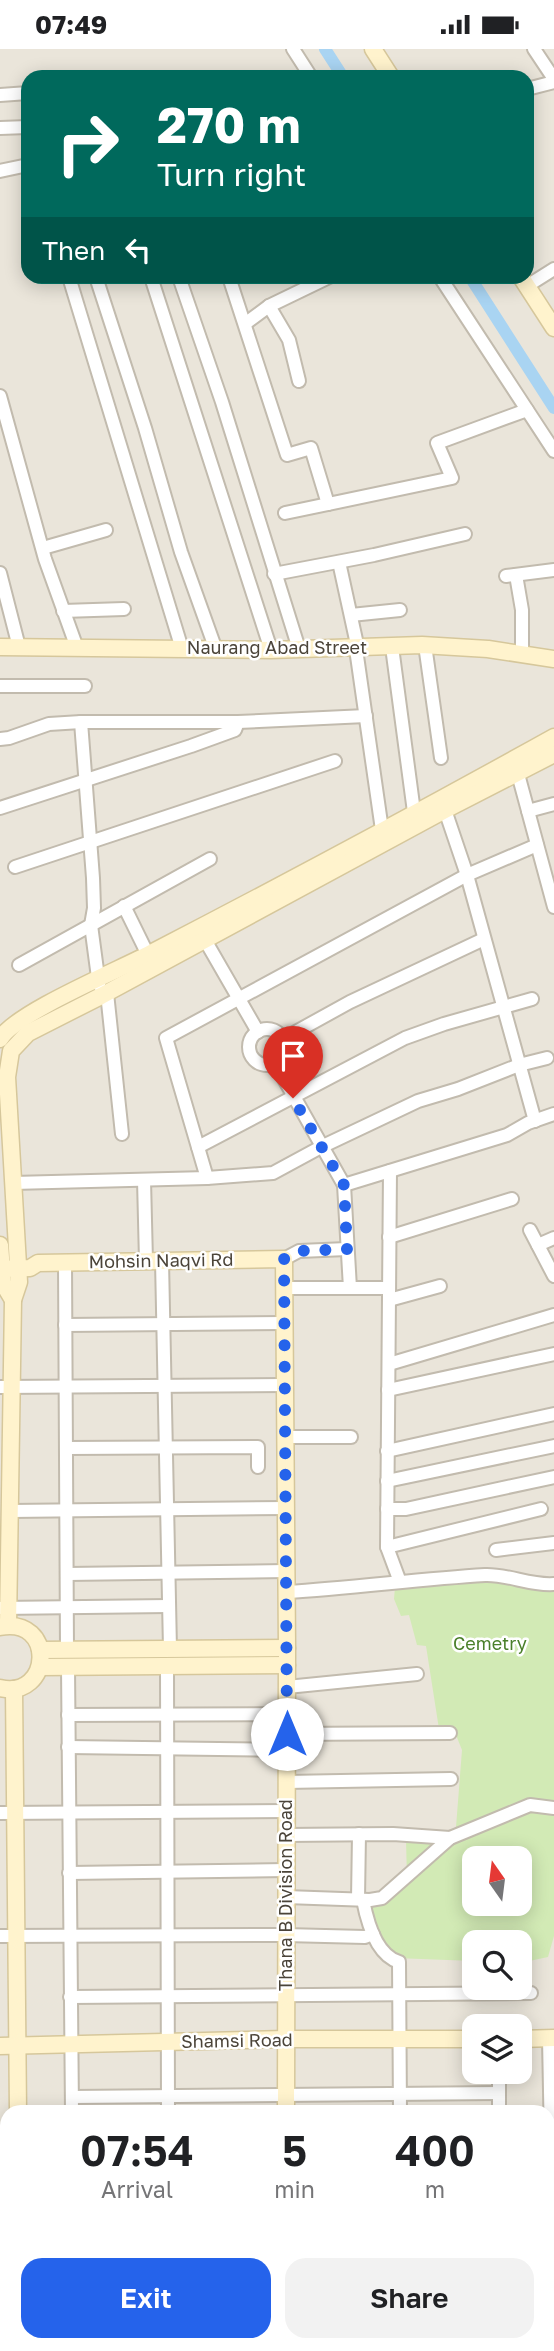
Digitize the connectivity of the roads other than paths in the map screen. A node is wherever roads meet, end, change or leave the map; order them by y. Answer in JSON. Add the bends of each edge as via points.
{"nodes":[{"id":1,"x":293,"y":49,"type":"edge"},
{"id":2,"x":373,"y":49,"type":"edge"},
{"id":3,"x":534,"y":49,"type":"edge"},
{"id":4,"x":306,"y":70,"type":"edge"},
{"id":5,"x":386,"y":70,"type":"edge"},
{"id":6,"x":554,"y":81,"type":"edge"},
{"id":7,"x":534,"y":87,"type":"edge"},
{"id":8,"x":21,"y":94,"type":"edge"},
{"id":9,"x":0,"y":95,"type":"edge"},
{"id":10,"x":21,"y":127,"type":"edge"},
{"id":11,"x":0,"y":128,"type":"edge"},
{"id":12,"x":21,"y":166,"type":"edge"},
{"id":13,"x":0,"y":171,"type":"edge"},
{"id":14,"x":554,"y":269,"type":"edge"},
{"id":15,"x":534,"y":277,"type":"edge"},
{"id":16,"x":71,"y":284,"type":"edge"},
{"id":17,"x":98,"y":284,"type":"edge"},
{"id":18,"x":153,"y":284,"type":"edge"},
{"id":19,"x":181,"y":284,"type":"edge"},
{"id":20,"x":232,"y":284,"type":"edge"},
{"id":21,"x":315,"y":284,"type":"edge"},
{"id":22,"x":445,"y":284,"type":"edge"},
{"id":23,"x":526,"y":284,"type":"edge"},
{"id":24,"x":269,"y":306,"type":"junction"},
{"id":25,"x":246,"y":323,"type":"junction"},
{"id":26,"x":554,"y":328,"type":"edge"},
{"id":27,"x":299,"y":381,"type":"dead end"},
{"id":28,"x":0,"y":396,"type":"edge"},
{"id":29,"x":527,"y":410,"type":"junction"},
{"id":30,"x":554,"y":451,"type":"edge"},
{"id":31,"x":328,"y":504,"type":"junction"},
{"id":32,"x":285,"y":513,"type":"dead end"},
{"id":33,"x":106,"y":530,"type":"dead end"},
{"id":34,"x":465,"y":534,"type":"dead end"},
{"id":35,"x":43,"y":548,"type":"junction"},
{"id":36,"x":339,"y":562,"type":"junction"},
{"id":37,"x":554,"y":571,"type":"edge"},
{"id":38,"x":0,"y":573,"type":"edge"},
{"id":39,"x":274,"y":574,"type":"junction"},
{"id":40,"x":124,"y":609,"type":"dead end"},
{"id":41,"x":400,"y":610,"type":"dead end"},
{"id":42,"x":63,"y":611,"type":"junction"},
{"id":43,"x":351,"y":615,"type":"junction"},
{"id":44,"x":425,"y":645,"type":"junction"},
{"id":45,"x":0,"y":647,"type":"edge"},
{"id":46,"x":19,"y":647,"type":"junction"},
{"id":47,"x":392,"y":647,"type":"junction"},
{"id":48,"x":77,"y":648,"type":"junction"},
{"id":49,"x":182,"y":649,"type":"junction"},
{"id":50,"x":299,"y":649,"type":"junction"},
{"id":51,"x":357,"y":649,"type":"junction"},
{"id":52,"x":216,"y":650,"type":"junction"},
{"id":53,"x":271,"y":650,"type":"junction"},
{"id":54,"x":522,"y":653,"type":"junction"},
{"id":55,"x":554,"y":659,"type":"edge"},
{"id":56,"x":0,"y":686,"type":"edge"},
{"id":57,"x":85,"y":686,"type":"dead end"},
{"id":58,"x":366,"y":716,"type":"junction"},
{"id":59,"x":81,"y":722,"type":"junction"},
{"id":60,"x":238,"y":722,"type":"junction"},
{"id":61,"x":554,"y":737,"type":"edge"},
{"id":62,"x":0,"y":739,"type":"edge"},
{"id":63,"x":554,"y":754,"type":"edge"},
{"id":64,"x":441,"y":758,"type":"dead end"},
{"id":65,"x":335,"y":761,"type":"dead end"},
{"id":66,"x":518,"y":774,"type":"junction"},
{"id":67,"x":85,"y":780,"type":"junction"},
{"id":68,"x":554,"y":804,"type":"edge"},
{"id":69,"x":0,"y":809,"type":"edge"},
{"id":70,"x":445,"y":810,"type":"junction"},
{"id":71,"x":528,"y":811,"type":"junction"},
{"id":72,"x":414,"y":813,"type":"junction"},
{"id":73,"x":382,"y":830,"type":"junction"},
{"id":74,"x":90,"y":842,"type":"junction"},
{"id":75,"x":537,"y":845,"type":"junction"},
{"id":76,"x":210,"y":859,"type":"dead end"},
{"id":77,"x":15,"y":867,"type":"dead end"},
{"id":78,"x":467,"y":875,"type":"junction"},
{"id":79,"x":124,"y":907,"type":"junction"},
{"id":80,"x":554,"y":907,"type":"edge"},
{"id":81,"x":91,"y":925,"type":"junction"},
{"id":82,"x":484,"y":939,"type":"junction"},
{"id":83,"x":205,"y":940,"type":"junction"},
{"id":84,"x":151,"y":961,"type":"junction"},
{"id":85,"x":19,"y":965,"type":"dead end"},
{"id":86,"x":102,"y":989,"type":"junction"},
{"id":87,"x":239,"y":998,"type":"junction"},
{"id":88,"x":533,"y":999,"type":"dead end"},
{"id":89,"x":502,"y":1007,"type":"junction"},
{"id":90,"x":258,"y":1032,"type":"junction"},
{"id":91,"x":0,"y":1039,"type":"edge"},
{"id":92,"x":282,"y":1039,"type":"junction"},
{"id":93,"x":547,"y":1058,"type":"dead end"},
{"id":94,"x":275,"y":1063,"type":"junction"},
{"id":95,"x":519,"y":1065,"type":"junction"},
{"id":96,"x":293,"y":1098,"type":"junction"},
{"id":97,"x":554,"y":1114,"type":"edge"},
{"id":98,"x":535,"y":1121,"type":"junction"},
{"id":99,"x":122,"y":1134,"type":"dead end"},
{"id":100,"x":198,"y":1147,"type":"junction"},
{"id":101,"x":321,"y":1147,"type":"junction"},
{"id":102,"x":390,"y":1171,"type":"junction"},
{"id":103,"x":207,"y":1178,"type":"junction"},
{"id":104,"x":144,"y":1180,"type":"junction"},
{"id":105,"x":13,"y":1183,"type":"junction"},
{"id":106,"x":344,"y":1185,"type":"junction"},
{"id":107,"x":512,"y":1199,"type":"dead end"},
{"id":108,"x":530,"y":1230,"type":"dead end"},
{"id":109,"x":389,"y":1237,"type":"junction"},
{"id":110,"x":554,"y":1238,"type":"edge"},
{"id":111,"x":0,"y":1245,"type":"edge"},
{"id":112,"x":538,"y":1245,"type":"junction"},
{"id":113,"x":347,"y":1249,"type":"junction"},
{"id":114,"x":284,"y":1259,"type":"junction"},
{"id":115,"x":154,"y":1261,"type":"junction"},
{"id":116,"x":6,"y":1263,"type":"edge"},
{"id":117,"x":65,"y":1263,"type":"junction"},
{"id":118,"x":554,"y":1276,"type":"edge"},
{"id":119,"x":440,"y":1286,"type":"dead end"},
{"id":120,"x":284,"y":1288,"type":"junction"},
{"id":121,"x":350,"y":1288,"type":"junction"},
{"id":122,"x":389,"y":1294,"type":"junction"},
{"id":123,"x":554,"y":1315,"type":"edge"},
{"id":124,"x":284,"y":1323,"type":"junction"},
{"id":125,"x":163,"y":1324,"type":"junction"},
{"id":126,"x":65,"y":1325,"type":"junction"},
{"id":127,"x":554,"y":1354,"type":"edge"},
{"id":128,"x":388,"y":1364,"type":"junction"},
{"id":129,"x":285,"y":1385,"type":"junction"},
{"id":130,"x":164,"y":1386,"type":"junction"},
{"id":131,"x":6,"y":1387,"type":"edge"},
{"id":132,"x":65,"y":1387,"type":"junction"},
{"id":133,"x":388,"y":1390,"type":"junction"},
{"id":134,"x":554,"y":1414,"type":"edge"},
{"id":135,"x":285,"y":1437,"type":"junction"},
{"id":136,"x":351,"y":1437,"type":"dead end"},
{"id":137,"x":554,"y":1446,"type":"edge"},
{"id":138,"x":166,"y":1447,"type":"junction"},
{"id":139,"x":66,"y":1448,"type":"junction"},
{"id":140,"x":387,"y":1451,"type":"junction"},
{"id":141,"x":258,"y":1467,"type":"dead end"},
{"id":142,"x":554,"y":1477,"type":"edge"},
{"id":143,"x":387,"y":1481,"type":"junction"},
{"id":144,"x":286,"y":1507,"type":"junction"},
{"id":145,"x":167,"y":1509,"type":"junction"},
{"id":146,"x":387,"y":1509,"type":"junction"},
{"id":147,"x":541,"y":1509,"type":"dead end"},
{"id":148,"x":66,"y":1510,"type":"junction"},
{"id":149,"x":10,"y":1511,"type":"junction"},
{"id":150,"x":554,"y":1543,"type":"edge"},
{"id":151,"x":387,"y":1547,"type":"junction"},
{"id":152,"x":496,"y":1550,"type":"dead end"},
{"id":153,"x":286,"y":1571,"type":"junction"},
{"id":154,"x":168,"y":1572,"type":"junction"},
{"id":155,"x":67,"y":1574,"type":"junction"},
{"id":156,"x":400,"y":1582,"type":"junction"},
{"id":157,"x":554,"y":1584,"type":"edge"},
{"id":158,"x":287,"y":1592,"type":"junction"},
{"id":159,"x":169,"y":1606,"type":"junction"},
{"id":160,"x":67,"y":1607,"type":"junction"},
{"id":161,"x":4,"y":1608,"type":"edge"},
{"id":162,"x":4,"y":1626,"type":"edge"},
{"id":163,"x":67,"y":1649,"type":"junction"},
{"id":164,"x":170,"y":1649,"type":"junction"},
{"id":165,"x":40,"y":1650,"type":"junction"},
{"id":166,"x":287,"y":1656,"type":"junction"},
{"id":167,"x":167,"y":1666,"type":"junction"},
{"id":168,"x":40,"y":1667,"type":"junction"},
{"id":169,"x":68,"y":1667,"type":"junction"},
{"id":170,"x":418,"y":1674,"type":"dead end"},
{"id":171,"x":287,"y":1687,"type":"junction"},
{"id":172,"x":7,"y":1688,"type":"edge"},
{"id":173,"x":167,"y":1714,"type":"junction"},
{"id":174,"x":287,"y":1714,"type":"junction"},
{"id":175,"x":7,"y":1715,"type":"edge"},
{"id":176,"x":68,"y":1715,"type":"junction"},
{"id":177,"x":450,"y":1733,"type":"dead end"},
{"id":178,"x":287,"y":1742,"type":"junction"},
{"id":179,"x":68,"y":1747,"type":"junction"},
{"id":180,"x":167,"y":1748,"type":"junction"},
{"id":181,"x":451,"y":1779,"type":"dead end"},
{"id":182,"x":286,"y":1782,"type":"junction"},
{"id":183,"x":554,"y":1808,"type":"edge"},
{"id":184,"x":286,"y":1811,"type":"junction"},
{"id":185,"x":69,"y":1812,"type":"junction"},
{"id":186,"x":168,"y":1812,"type":"junction"},
{"id":187,"x":7,"y":1813,"type":"edge"},
{"id":188,"x":286,"y":1835,"type":"junction"},
{"id":189,"x":359,"y":1835,"type":"junction"},
{"id":190,"x":450,"y":1838,"type":"junction"},
{"id":191,"x":286,"y":1870,"type":"junction"},
{"id":192,"x":168,"y":1871,"type":"junction"},
{"id":193,"x":69,"y":1873,"type":"junction"},
{"id":194,"x":286,"y":1897,"type":"junction"},
{"id":195,"x":360,"y":1899,"type":"junction"},
{"id":196,"x":373,"y":1934,"type":"junction"},
{"id":197,"x":285,"y":1935,"type":"junction"},
{"id":198,"x":8,"y":1936,"type":"edge"},
{"id":199,"x":168,"y":1936,"type":"junction"},
{"id":200,"x":70,"y":1937,"type":"junction"},
{"id":201,"x":462,"y":1992,"type":"edge"},
{"id":202,"x":399,"y":1994,"type":"junction"},
{"id":203,"x":285,"y":1996,"type":"junction"},
{"id":204,"x":71,"y":1997,"type":"junction"},
{"id":205,"x":168,"y":1997,"type":"junction"},
{"id":206,"x":552,"y":2038,"type":"edge"},
{"id":207,"x":285,"y":2039,"type":"junction"},
{"id":208,"x":399,"y":2039,"type":"junction"},
{"id":209,"x":462,"y":2039,"type":"edge"},
{"id":210,"x":532,"y":2039,"type":"edge"},
{"id":211,"x":168,"y":2042,"type":"junction"},
{"id":212,"x":71,"y":2044,"type":"junction"},
{"id":213,"x":8,"y":2046,"type":"edge"},
{"id":214,"x":499,"y":2084,"type":"edge"},
{"id":215,"x":499,"y":2093,"type":"junction"},
{"id":216,"x":400,"y":2094,"type":"junction"},
{"id":217,"x":286,"y":2095,"type":"junction"},
{"id":218,"x":168,"y":2096,"type":"junction"},
{"id":219,"x":72,"y":2097,"type":"junction"},
{"id":220,"x":17,"y":2105,"type":"edge"},
{"id":221,"x":72,"y":2105,"type":"edge"},
{"id":222,"x":168,"y":2105,"type":"edge"},
{"id":223,"x":286,"y":2105,"type":"edge"},
{"id":224,"x":400,"y":2105,"type":"edge"},
{"id":225,"x":499,"y":2105,"type":"edge"},
{"id":226,"x":551,"y":2105,"type":"edge"}],
"edges":[{"from":1,"to":4,"type":"street"},
{"from":2,"to":5,"type":"street"},
{"from":3,"to":6,"type":"street"},
{"from":6,"to":7,"type":"street"},
{"from":8,"to":9,"type":"street"},
{"from":10,"to":11,"type":"street"},
{"from":12,"to":13,"type":"street"},
{"from":14,"to":15,"type":"street"},
{"from":16,"to":49,"type":"street"},
{"from":17,"to":52,"type":"street"},
{"from":18,"to":53,"type":"street"},
{"from":19,"to":39,"type":"street"},
{"from":20,"to":25,"type":"street"},
{"from":21,"to":24,"type":"street"},
{"from":22,"to":29,"type":"street"},
{"from":23,"to":26,"type":"street"},
{"from":24,"to":25,"type":"street"},
{"from":24,"to":27,"type":"street","via":[[289,340]]},
{"from":25,"to":31,"type":"street","via":[[287,455],[311,448]]},
{"from":28,"to":35,"type":"street"},
{"from":29,"to":30,"type":"street"},
{"from":29,"to":31,"type":"street","via":[[437,443],[452,478]]},
{"from":31,"to":32,"type":"street"},
{"from":33,"to":35,"type":"street"},
{"from":34,"to":36,"type":"street"},
{"from":35,"to":42,"type":"street"},
{"from":36,"to":39,"type":"street"},
{"from":36,"to":43,"type":"street"},
{"from":37,"to":54,"type":"street","via":[[511,576],[522,610]]},
{"from":38,"to":46,"type":"street"},
{"from":39,"to":50,"type":"street"},
{"from":40,"to":42,"type":"street"},
{"from":41,"to":43,"type":"street"},
{"from":42,"to":48,"type":"street"},
{"from":43,"to":51,"type":"street"},
{"from":44,"to":47,"type":"street","name":"Naurang Abad Street"},
{"from":44,"to":54,"type":"street","name":"Naurang Abad Street"},
{"from":44,"to":64,"type":"street"},
{"from":45,"to":46,"type":"street","name":"Naurang Abad Street"},
{"from":46,"to":48,"type":"street","name":"Naurang Abad Street"},
{"from":47,"to":51,"type":"street","name":"Naurang Abad Street"},
{"from":47,"to":72,"type":"street"},
{"from":48,"to":49,"type":"street","name":"Naurang Abad Street"},
{"from":49,"to":52,"type":"street","name":"Naurang Abad Street"},
{"from":50,"to":51,"type":"street","name":"Naurang Abad Street"},
{"from":50,"to":53,"type":"street","name":"Naurang Abad Street"},
{"from":51,"to":58,"type":"street"},
{"from":52,"to":53,"type":"street","name":"Naurang Abad Street"},
{"from":54,"to":55,"type":"street","name":"Naurang Abad Street"},
{"from":56,"to":57,"type":"street"},
{"from":58,"to":60,"type":"street"},
{"from":58,"to":73,"type":"street"},
{"from":59,"to":60,"type":"street"},
{"from":59,"to":62,"type":"street","via":[[49,724]]},
{"from":59,"to":67,"type":"street"},
{"from":60,"to":67,"type":"street","via":[[235,730]]},
{"from":61,"to":72,"type":"street"},
{"from":63,"to":66,"type":"street"},
{"from":65,"to":74,"type":"street"},
{"from":66,"to":70,"type":"street"},
{"from":66,"to":71,"type":"street"},
{"from":67,"to":69,"type":"street"},
{"from":67,"to":74,"type":"street"},
{"from":68,"to":71,"type":"street"},
{"from":70,"to":78,"type":"street"},
{"from":70,"to":83,"type":"street"},
{"from":71,"to":75,"type":"street"},
{"from":72,"to":73,"type":"street"},
{"from":73,"to":84,"type":"street"},
{"from":74,"to":77,"type":"street"},
{"from":74,"to":81,"type":"street"},
{"from":75,"to":78,"type":"street"},
{"from":75,"to":80,"type":"street"},
{"from":76,"to":79,"type":"street"},
{"from":78,"to":82,"type":"street"},
{"from":78,"to":87,"type":"street"},
{"from":79,"to":81,"type":"street"},
{"from":79,"to":84,"type":"street"},
{"from":81,"to":85,"type":"street"},
{"from":81,"to":86,"type":"street"},
{"from":82,"to":89,"type":"street"},
{"from":82,"to":92,"type":"street"},
{"from":83,"to":84,"type":"street"},
{"from":83,"to":87,"type":"street"},
{"from":84,"to":86,"type":"street"},
{"from":86,"to":91,"type":"street","via":[[16,1023]]},
{"from":86,"to":99,"type":"street"},
{"from":86,"to":105,"type":"street","via":[[28,1033],[11,1051],[7,1077]]},
{"from":87,"to":90,"type":"street"},
{"from":87,"to":100,"type":"street","via":[[166,1038]]},
{"from":88,"to":89,"type":"street"},
{"from":89,"to":95,"type":"street"},
{"from":89,"to":96,"type":"street","via":[[405,1038]]},
{"from":90,"to":92,"type":"street","via":[[275,1031]]},
{"from":90,"to":94,"type":"street","via":[[251,1040],[251,1056],[264,1065]]},
{"from":92,"to":94,"type":"street","via":[[285,1050]]},
{"from":93,"to":95,"type":"street"},
{"from":94,"to":96,"type":"street"},
{"from":95,"to":98,"type":"street"},
{"from":95,"to":101,"type":"street","via":[[418,1101]]},
{"from":96,"to":100,"type":"street"},
{"from":96,"to":101,"type":"street"},
{"from":97,"to":98,"type":"street"},
{"from":98,"to":102,"type":"street","via":[[507,1135]]},
{"from":100,"to":103,"type":"street"},
{"from":101,"to":103,"type":"street","via":[[273,1173]]},
{"from":101,"to":106,"type":"street"},
{"from":102,"to":106,"type":"street"},
{"from":102,"to":109,"type":"street"},
{"from":103,"to":104,"type":"street"},
{"from":104,"to":105,"type":"street"},
{"from":104,"to":115,"type":"street"},
{"from":105,"to":116,"type":"street"},
{"from":106,"to":113,"type":"street"},
{"from":107,"to":109,"type":"street"},
{"from":108,"to":112,"type":"street"},
{"from":109,"to":122,"type":"street"},
{"from":110,"to":112,"type":"street"},
{"from":111,"to":116,"type":"street"},
{"from":112,"to":118,"type":"street"},
{"from":113,"to":114,"type":"street","via":[[299,1251]]},
{"from":113,"to":121,"type":"street"},
{"from":114,"to":115,"type":"street","name":"Mohsin Naqvi Rd"},
{"from":114,"to":120,"type":"street","name":"Thana B Division Road"},
{"from":115,"to":117,"type":"street","name":"Mohsin Naqvi Rd"},
{"from":115,"to":125,"type":"street"},
{"from":116,"to":117,"type":"street","name":"Mohsin Naqvi Rd","via":[[29,1256],[38,1263]]},
{"from":116,"to":131,"type":"street","via":[[19,1282],[13,1300]]},
{"from":117,"to":126,"type":"street"},
{"from":119,"to":122,"type":"street"},
{"from":120,"to":121,"type":"street"},
{"from":120,"to":124,"type":"street","name":"Thana B Division Road"},
{"from":121,"to":122,"type":"street"},
{"from":122,"to":128,"type":"street"},
{"from":123,"to":128,"type":"street"},
{"from":124,"to":125,"type":"street"},
{"from":124,"to":129,"type":"street","name":"Thana B Division Road"},
{"from":125,"to":126,"type":"street"},
{"from":125,"to":130,"type":"street"},
{"from":126,"to":132,"type":"street"},
{"from":127,"to":133,"type":"street"},
{"from":128,"to":133,"type":"street"},
{"from":129,"to":130,"type":"street"},
{"from":129,"to":135,"type":"street","name":"Thana B Division Road"},
{"from":130,"to":132,"type":"street"},
{"from":130,"to":138,"type":"street"},
{"from":131,"to":132,"type":"street"},
{"from":131,"to":149,"type":"street"},
{"from":132,"to":139,"type":"street"},
{"from":133,"to":140,"type":"street"},
{"from":134,"to":140,"type":"street"},
{"from":135,"to":136,"type":"street"},
{"from":135,"to":144,"type":"street","name":"Thana B Division Road"},
{"from":137,"to":143,"type":"street"},
{"from":138,"to":139,"type":"street"},
{"from":138,"to":141,"type":"street","via":[[258,1447]]},
{"from":138,"to":145,"type":"street"},
{"from":139,"to":148,"type":"street"},
{"from":140,"to":143,"type":"street"},
{"from":142,"to":146,"type":"street","via":[[406,1509]]},
{"from":143,"to":146,"type":"street"},
{"from":144,"to":145,"type":"street"},
{"from":144,"to":153,"type":"street","name":"Thana B Division Road"},
{"from":145,"to":148,"type":"street"},
{"from":145,"to":154,"type":"street"},
{"from":146,"to":151,"type":"street"},
{"from":147,"to":151,"type":"street"},
{"from":148,"to":149,"type":"street"},
{"from":148,"to":155,"type":"street"},
{"from":149,"to":161,"type":"street"},
{"from":150,"to":152,"type":"street"},
{"from":151,"to":156,"type":"street"},
{"from":153,"to":154,"type":"street"},
{"from":153,"to":158,"type":"street","name":"Thana B Division Road"},
{"from":154,"to":155,"type":"street"},
{"from":154,"to":159,"type":"street"},
{"from":155,"to":160,"type":"street"},
{"from":156,"to":157,"type":"street","via":[[488,1575]]},
{"from":156,"to":158,"type":"street"},
{"from":158,"to":166,"type":"street","name":"Thana B Division Road"},
{"from":159,"to":160,"type":"street"},
{"from":159,"to":164,"type":"street"},
{"from":160,"to":161,"type":"street"},
{"from":160,"to":163,"type":"street"},
{"from":161,"to":162,"type":"street"},
{"from":162,"to":165,"type":"street","via":[[27,1631]]},
{"from":163,"to":164,"type":"street"},
{"from":163,"to":165,"type":"street"},
{"from":164,"to":166,"type":"street"},
{"from":165,"to":168,"type":"street"},
{"from":166,"to":167,"type":"street"},
{"from":166,"to":171,"type":"street","name":"Thana B Division Road"},
{"from":167,"to":169,"type":"street"},
{"from":167,"to":173,"type":"street"},
{"from":168,"to":169,"type":"street"},
{"from":168,"to":172,"type":"street","via":[[25,1685]]},
{"from":169,"to":176,"type":"street"},
{"from":170,"to":171,"type":"street"},
{"from":171,"to":174,"type":"street","name":"Thana B Division Road"},
{"from":172,"to":175,"type":"street"},
{"from":173,"to":174,"type":"street"},
{"from":173,"to":176,"type":"street"},
{"from":173,"to":180,"type":"street"},
{"from":174,"to":178,"type":"street","name":"Thana B Division Road"},
{"from":175,"to":187,"type":"street"},
{"from":176,"to":179,"type":"street"},
{"from":177,"to":178,"type":"street"},
{"from":178,"to":180,"type":"street"},
{"from":178,"to":182,"type":"street","name":"Thana B Division Road"},
{"from":179,"to":180,"type":"street"},
{"from":179,"to":185,"type":"street"},
{"from":180,"to":186,"type":"street"},
{"from":181,"to":182,"type":"street"},
{"from":182,"to":184,"type":"street","name":"Thana B Division Road"},
{"from":183,"to":190,"type":"street","via":[[530,1805]]},
{"from":184,"to":186,"type":"street"},
{"from":184,"to":188,"type":"street","name":"Thana B Division Road"},
{"from":185,"to":186,"type":"street"},
{"from":185,"to":187,"type":"street"},
{"from":185,"to":193,"type":"street"},
{"from":186,"to":192,"type":"street"},
{"from":187,"to":198,"type":"street"},
{"from":188,"to":189,"type":"street"},
{"from":188,"to":191,"type":"street","name":"Thana B Division Road"},
{"from":189,"to":190,"type":"street"},
{"from":189,"to":195,"type":"street"},
{"from":190,"to":195,"type":"street","via":[[383,1898]]},
{"from":191,"to":192,"type":"street"},
{"from":191,"to":194,"type":"street","name":"Thana B Division Road"},
{"from":192,"to":193,"type":"street"},
{"from":192,"to":199,"type":"street"},
{"from":193,"to":200,"type":"street"},
{"from":194,"to":195,"type":"street"},
{"from":194,"to":197,"type":"street","name":"Thana B Division Road"},
{"from":195,"to":196,"type":"street"},
{"from":196,"to":197,"type":"street"},
{"from":196,"to":202,"type":"street","via":[[389,1959],[399,1962]]},
{"from":197,"to":199,"type":"street"},
{"from":197,"to":203,"type":"street","name":"Thana B Division Road"},
{"from":198,"to":200,"type":"street"},
{"from":198,"to":213,"type":"street"},
{"from":199,"to":200,"type":"street"},
{"from":199,"to":205,"type":"street"},
{"from":200,"to":204,"type":"street"},
{"from":201,"to":202,"type":"street"},
{"from":202,"to":203,"type":"street"},
{"from":202,"to":208,"type":"street"},
{"from":203,"to":205,"type":"street"},
{"from":203,"to":207,"type":"street","name":"Thana B Division Road"},
{"from":204,"to":205,"type":"street"},
{"from":204,"to":212,"type":"street"},
{"from":205,"to":211,"type":"street"},
{"from":206,"to":210,"type":"street"},
{"from":206,"to":226,"type":"street"},
{"from":207,"to":208,"type":"street","name":"Shamsi Road"},
{"from":207,"to":211,"type":"street","name":"Shamsi Road"},
{"from":207,"to":217,"type":"street","name":"Thana B Division Road"},
{"from":208,"to":209,"type":"street","name":"Shamsi Road"},
{"from":208,"to":216,"type":"street"},
{"from":211,"to":212,"type":"street","name":"Shamsi Road"},
{"from":211,"to":218,"type":"street"},
{"from":212,"to":213,"type":"street","name":"Shamsi Road"},
{"from":212,"to":219,"type":"street"},
{"from":213,"to":220,"type":"street"},
{"from":214,"to":215,"type":"street"},
{"from":215,"to":216,"type":"street"},
{"from":215,"to":225,"type":"street"},
{"from":216,"to":217,"type":"street"},
{"from":216,"to":224,"type":"street"},
{"from":217,"to":218,"type":"street"},
{"from":217,"to":223,"type":"street","name":"Thana B Division Road"},
{"from":218,"to":219,"type":"street"},
{"from":218,"to":222,"type":"street"},
{"from":219,"to":221,"type":"street"}]}
